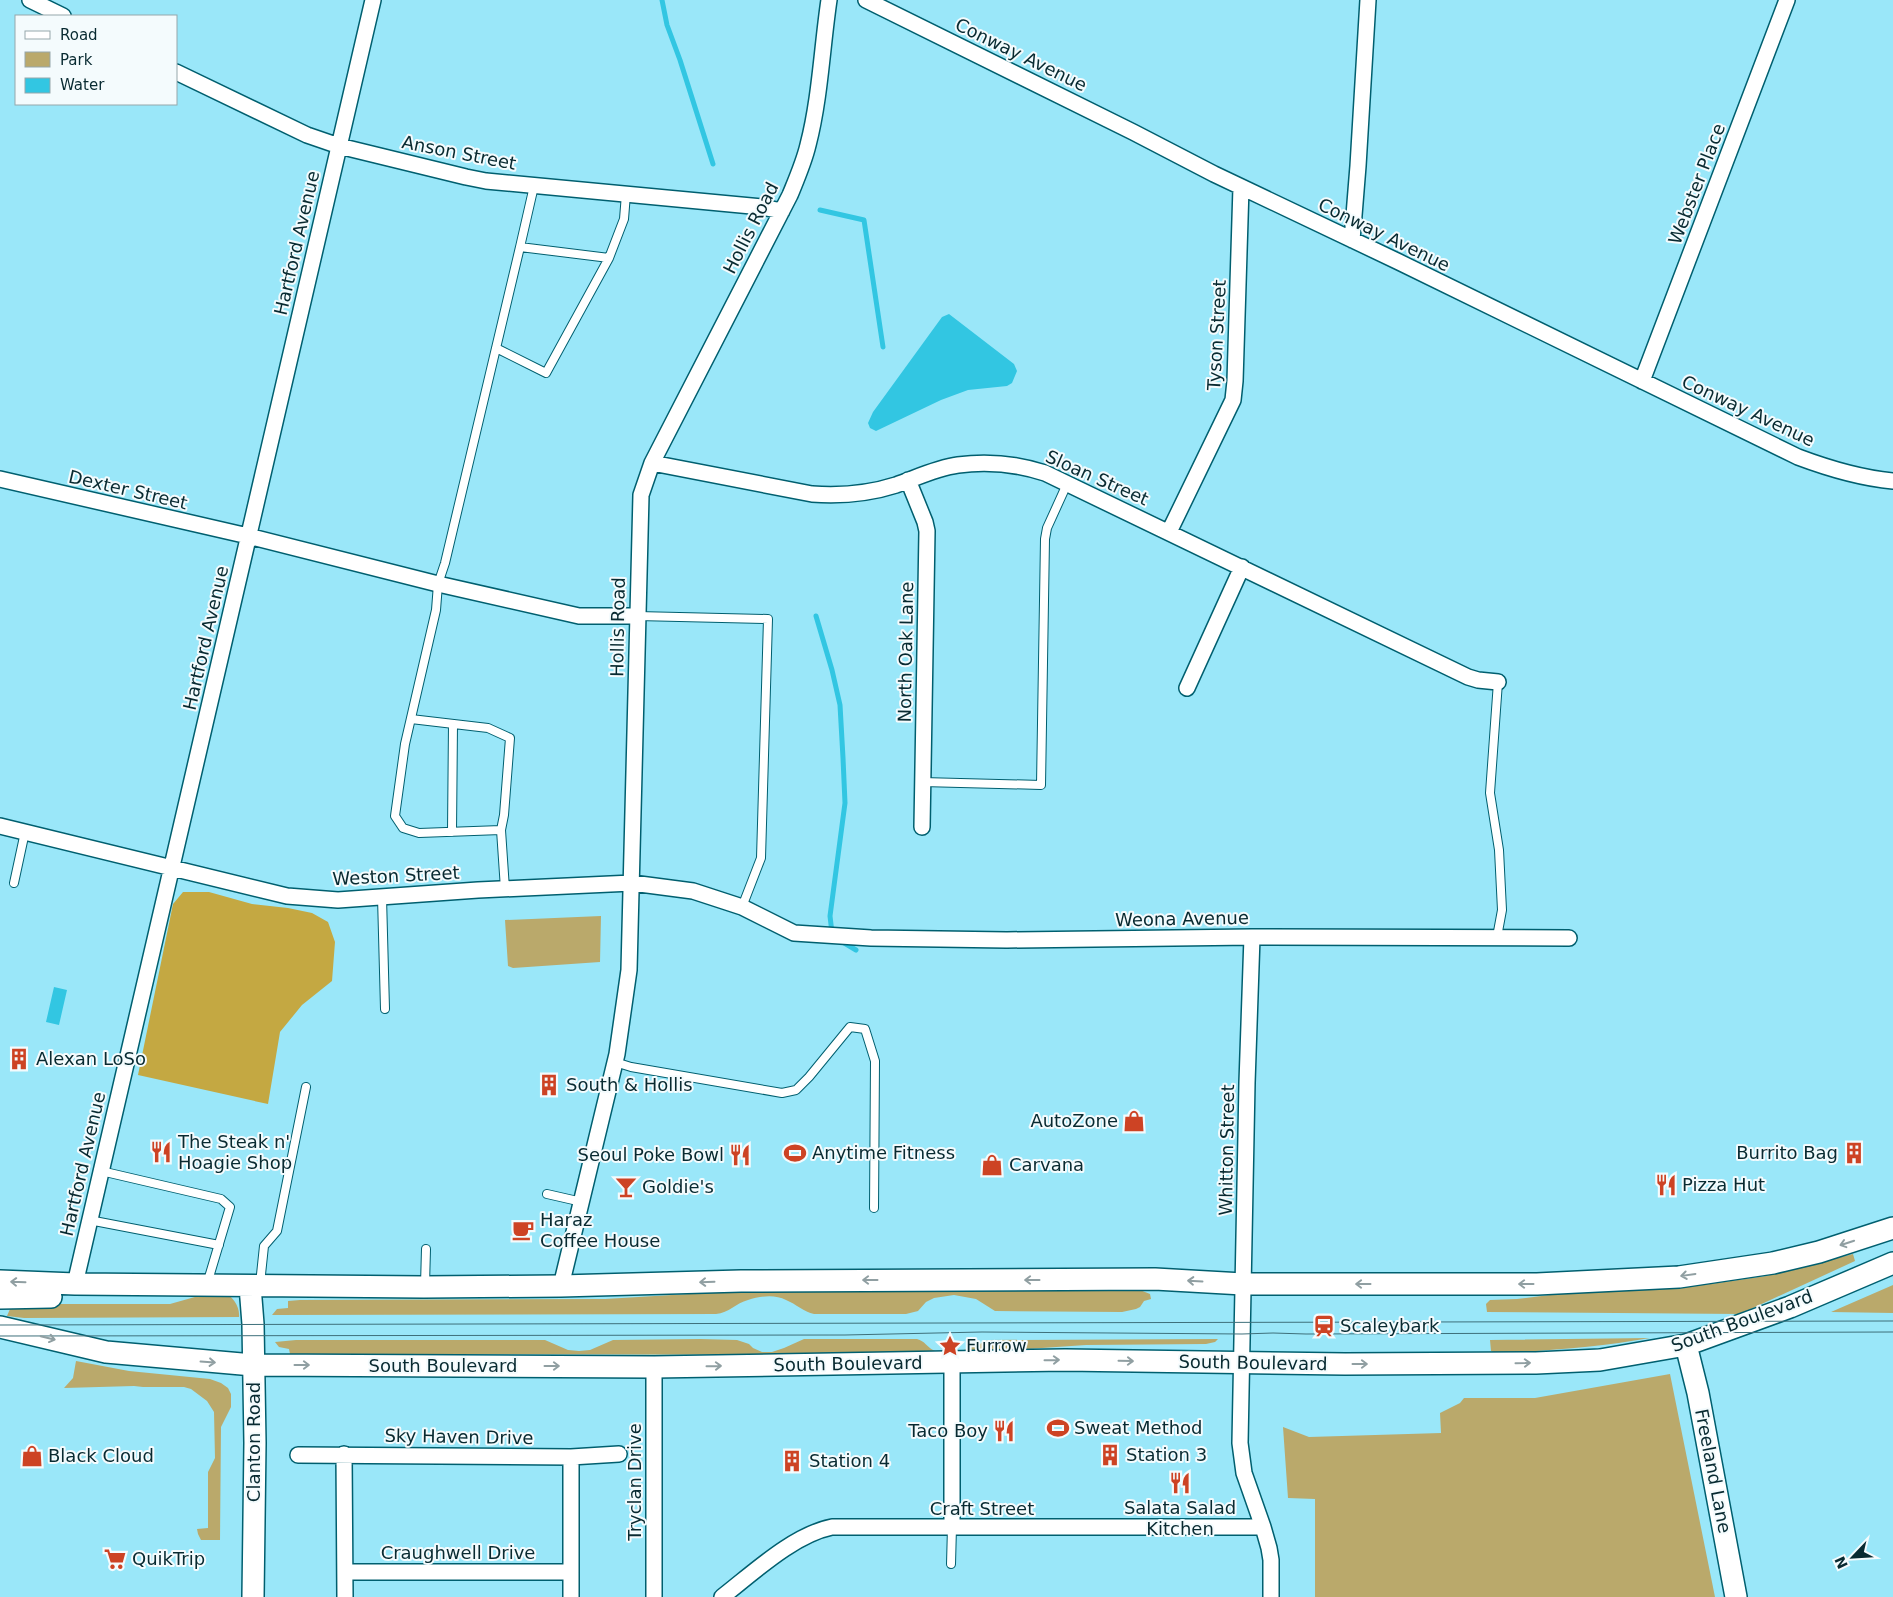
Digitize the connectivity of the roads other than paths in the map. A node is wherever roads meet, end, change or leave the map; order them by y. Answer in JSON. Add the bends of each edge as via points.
{"nodes":[{"id":1,"x":30,"y":0,"type":"edge"},
{"id":2,"x":373,"y":0,"type":"edge"},
{"id":3,"x":829,"y":0,"type":"edge"},
{"id":4,"x":866,"y":0,"type":"edge"},
{"id":5,"x":1368,"y":0,"type":"edge"},
{"id":6,"x":1787,"y":0,"type":"edge"},
{"id":7,"x":61,"y":15,"type":"edge"},
{"id":8,"x":178,"y":73,"type":"edge"},
{"id":9,"x":339,"y":146,"type":"junction"},
{"id":10,"x":534,"y":186,"type":"junction"},
{"id":11,"x":1242,"y":187,"type":"junction"},
{"id":12,"x":626,"y":194,"type":"junction"},
{"id":13,"x":782,"y":211,"type":"junction"},
{"id":14,"x":1352,"y":240,"type":"junction"},
{"id":15,"x":520,"y":247,"type":"junction"},
{"id":16,"x":609,"y":258,"type":"junction"},
{"id":17,"x":496,"y":348,"type":"junction"},
{"id":18,"x":1642,"y":381,"type":"junction"},
{"id":19,"x":652,"y":463,"type":"junction"},
{"id":20,"x":0,"y":480,"type":"edge"},
{"id":21,"x":908,"y":480,"type":"junction"},
{"id":22,"x":1893,"y":482,"type":"edge"},
{"id":23,"x":1067,"y":484,"type":"junction"},
{"id":24,"x":1169,"y":532,"type":"junction"},
{"id":25,"x":248,"y":536,"type":"junction"},
{"id":26,"x":1242,"y":568,"type":"junction"},
{"id":27,"x":438,"y":584,"type":"junction"},
{"id":28,"x":637,"y":616,"type":"junction"},
{"id":29,"x":1498,"y":682,"type":"joint"},
{"id":30,"x":1187,"y":688,"type":"dead end"},
{"id":31,"x":411,"y":719,"type":"junction"},
{"id":32,"x":453,"y":724,"type":"junction"},
{"id":33,"x":922,"y":782,"type":"junction"},
{"id":34,"x":0,"y":826,"type":"edge"},
{"id":35,"x":922,"y":828,"type":"dead end"},
{"id":36,"x":501,"y":830,"type":"junction"},
{"id":37,"x":25,"y":832,"type":"junction"},
{"id":38,"x":452,"y":832,"type":"junction"},
{"id":39,"x":171,"y":868,"type":"junction"},
{"id":40,"x":14,"y":883,"type":"dead end"},
{"id":41,"x":632,"y":883,"type":"junction"},
{"id":42,"x":505,"y":889,"type":"junction"},
{"id":43,"x":382,"y":897,"type":"junction"},
{"id":44,"x":742,"y":907,"type":"junction"},
{"id":45,"x":794,"y":933,"type":"joint"},
{"id":46,"x":1252,"y":937,"type":"junction"},
{"id":47,"x":1497,"y":937,"type":"junction"},
{"id":48,"x":1570,"y":938,"type":"dead end"},
{"id":49,"x":385,"y":1009,"type":"dead end"},
{"id":50,"x":615,"y":1062,"type":"junction"},
{"id":51,"x":306,"y":1087,"type":"dead end"},
{"id":52,"x":100,"y":1171,"type":"junction"},
{"id":53,"x":547,"y":1194,"type":"dead end"},
{"id":54,"x":582,"y":1202,"type":"junction"},
{"id":55,"x":874,"y":1208,"type":"dead end"},
{"id":56,"x":89,"y":1220,"type":"junction"},
{"id":57,"x":1893,"y":1228,"type":"edge"},
{"id":58,"x":219,"y":1245,"type":"junction"},
{"id":59,"x":426,"y":1249,"type":"dead end"},
{"id":60,"x":1893,"y":1263,"type":"edge"},
{"id":61,"x":0,"y":1281,"type":"edge"},
{"id":62,"x":75,"y":1284,"type":"junction"},
{"id":63,"x":1243,"y":1284,"type":"junction"},
{"id":64,"x":208,"y":1286,"type":"junction"},
{"id":65,"x":255,"y":1286,"type":"junction"},
{"id":66,"x":562,"y":1286,"type":"junction"},
{"id":67,"x":424,"y":1287,"type":"junction"},
{"id":68,"x":0,"y":1298,"type":"edge"},
{"id":69,"x":0,"y":1327,"type":"edge"},
{"id":70,"x":1686,"y":1345,"type":"junction"},
{"id":71,"x":952,"y":1362,"type":"junction"},
{"id":72,"x":1242,"y":1363,"type":"junction"},
{"id":73,"x":253,"y":1365,"type":"junction"},
{"id":74,"x":654,"y":1366,"type":"junction"},
{"id":75,"x":344,"y":1454,"type":"junction"},
{"id":76,"x":619,"y":1454,"type":"dead end"},
{"id":77,"x":298,"y":1455,"type":"dead end"},
{"id":78,"x":571,"y":1457,"type":"junction"},
{"id":79,"x":1263,"y":1527,"type":"junction"},
{"id":80,"x":952,"y":1528,"type":"junction"},
{"id":81,"x":952,"y":1564,"type":"dead end"},
{"id":82,"x":345,"y":1572,"type":"junction"},
{"id":83,"x":571,"y":1572,"type":"junction"},
{"id":84,"x":253,"y":1597,"type":"edge"},
{"id":85,"x":345,"y":1597,"type":"edge"},
{"id":86,"x":571,"y":1597,"type":"edge"},
{"id":87,"x":654,"y":1597,"type":"edge"},
{"id":88,"x":722,"y":1597,"type":"edge"},
{"id":89,"x":1271,"y":1597,"type":"edge"},
{"id":90,"x":1736,"y":1597,"type":"edge"}],
"edges":[{"from":1,"to":7,"type":"street"},
{"from":2,"to":9,"type":"street","name":"Hartford Avenue"},
{"from":3,"to":13,"type":"street","name":"Hollis Road","via":[[809,142]]},
{"from":4,"to":11,"type":"street","name":"Conway Avenue"},
{"from":5,"to":14,"type":"street"},
{"from":6,"to":18,"type":"street","name":"Webster Place"},
{"from":8,"to":9,"type":"street","name":"Anson Street","via":[[306,134]]},
{"from":9,"to":10,"type":"street","name":"Anson Street","via":[[466,177]]},
{"from":9,"to":25,"type":"street","name":"Hartford Avenue"},
{"from":10,"to":12,"type":"street","name":"Anson Street"},
{"from":10,"to":15,"type":"lane"},
{"from":11,"to":14,"type":"street","name":"Conway Avenue"},
{"from":11,"to":24,"type":"street","name":"Tyson Street","via":[[1232,400]]},
{"from":12,"to":13,"type":"street","name":"Anson Street"},
{"from":12,"to":16,"type":"lane","via":[[624,219]]},
{"from":13,"to":19,"type":"street","name":"Hollis Road"},
{"from":14,"to":18,"type":"street","name":"Conway Avenue"},
{"from":15,"to":16,"type":"lane"},
{"from":15,"to":17,"type":"lane"},
{"from":16,"to":17,"type":"lane","via":[[546,373]]},
{"from":17,"to":27,"type":"lane"},
{"from":18,"to":22,"type":"street","name":"Conway Avenue","via":[[1798,457],[1837,471]]},
{"from":19,"to":21,"type":"street","name":"Sloan Street","via":[[812,494],[838,496],[867,493]]},
{"from":19,"to":28,"type":"street","name":"Hollis Road","via":[[639,509]]},
{"from":20,"to":25,"type":"street","name":"Dexter Street"},
{"from":21,"to":23,"type":"street","name":"Sloan Street","via":[[957,465],[984,463],[1032,469]]},
{"from":21,"to":33,"type":"street","name":"North Oak Lane","via":[[927,531]]},
{"from":23,"to":24,"type":"street","name":"Sloan Street"},
{"from":23,"to":33,"type":"lane","via":[[1045,539],[1041,785]]},
{"from":24,"to":26,"type":"street","name":"Sloan Street"},
{"from":25,"to":27,"type":"street","name":"Dexter Street"},
{"from":25,"to":39,"type":"street","name":"Hartford Avenue"},
{"from":26,"to":29,"type":"street","name":"Sloan Street","via":[[1468,677]]},
{"from":26,"to":30,"type":"street"},
{"from":27,"to":28,"type":"street","name":"Dexter Street","via":[[579,616]]},
{"from":27,"to":31,"type":"lane","via":[[436,610]]},
{"from":28,"to":41,"type":"street","name":"Hollis Road"},
{"from":28,"to":44,"type":"lane","via":[[768,619],[761,858]]},
{"from":29,"to":47,"type":"lane","via":[[1490,793],[1499,850],[1502,900]]},
{"from":31,"to":32,"type":"lane"},
{"from":31,"to":38,"type":"lane","via":[[395,816],[403,828],[419,833]]},
{"from":32,"to":36,"type":"lane","via":[[488,728],[510,738]]},
{"from":32,"to":38,"type":"lane"},
{"from":33,"to":35,"type":"street","name":"North Oak Lane"},
{"from":34,"to":37,"type":"street","name":"Weston Street"},
{"from":36,"to":38,"type":"lane"},
{"from":36,"to":42,"type":"lane"},
{"from":37,"to":39,"type":"street","name":"Weston Street"},
{"from":37,"to":40,"type":"lane"},
{"from":39,"to":43,"type":"street","name":"Weston Street","via":[[287,896],[338,900]]},
{"from":39,"to":52,"type":"street","name":"Hartford Avenue"},
{"from":41,"to":42,"type":"street","name":"Weston Street"},
{"from":41,"to":44,"type":"street","name":"Weston Street","via":[[693,891]]},
{"from":41,"to":50,"type":"street","name":"Hollis Road","via":[[628,970]]},
{"from":42,"to":43,"type":"street","name":"Weston Street"},
{"from":43,"to":49,"type":"lane"},
{"from":44,"to":45,"type":"street","name":"Weston Street"},
{"from":45,"to":46,"type":"street","name":"Weona Avenue","via":[[1007,940]]},
{"from":46,"to":47,"type":"street","name":"Weona Avenue"},
{"from":46,"to":63,"type":"street","name":"Whitton Street"},
{"from":47,"to":48,"type":"street","name":"Weona Avenue"},
{"from":50,"to":54,"type":"street","name":"Hollis Road"},
{"from":50,"to":55,"type":"lane","via":[[782,1093],[796,1090],[850,1027],[865,1029],[874,1061]]},
{"from":51,"to":65,"type":"lane","via":[[277,1231],[264,1246]]},
{"from":52,"to":56,"type":"street","name":"Hartford Avenue"},
{"from":52,"to":58,"type":"lane","via":[[221,1199],[230,1207]]},
{"from":53,"to":54,"type":"lane"},
{"from":54,"to":66,"type":"street","name":"Hollis Road"},
{"from":56,"to":58,"type":"lane"},
{"from":56,"to":62,"type":"street","name":"Hartford Avenue"},
{"from":57,"to":63,"type":"main road","one_way":true,"via":[[1773,1264],[1679,1277],[1537,1284]]},
{"from":58,"to":64,"type":"lane"},
{"from":59,"to":67,"type":"lane"},
{"from":60,"to":70,"type":"main road","name":"South Boulevard","via":[[1790,1307]]},
{"from":62,"to":61,"type":"main road","one_way":true},
{"from":62,"to":64,"type":"main road"},
{"from":63,"to":66,"type":"main road","one_way":true,"via":[[1155,1279],[741,1281]]},
{"from":63,"to":72,"type":"street","name":"Whitton Street"},
{"from":64,"to":65,"type":"main road"},
{"from":64,"to":68,"type":"main road","via":[[165,1295],[120,1298]]},
{"from":65,"to":67,"type":"main road"},
{"from":65,"to":73,"type":"main road","name":"Clanton Road"},
{"from":66,"to":67,"type":"main road"},
{"from":69,"to":73,"type":"main road","name":"South Boulevard","one_way":true,"via":[[106,1352]]},
{"from":72,"to":70,"type":"main road","name":"South Boulevard","one_way":true,"via":[[1536,1363],[1600,1360]]},
{"from":70,"to":90,"type":"main road","name":"Freeland Lane"},
{"from":71,"to":72,"type":"main road","name":"South Boulevard","one_way":true},
{"from":74,"to":71,"type":"main road","name":"South Boulevard","one_way":true},
{"from":71,"to":80,"type":"street"},
{"from":72,"to":79,"type":"street","name":"Whitton Street","via":[[1242,1457],[1247,1483]]},
{"from":73,"to":74,"type":"main road","name":"South Boulevard","one_way":true},
{"from":73,"to":84,"type":"main road","name":"Clanton Road"},
{"from":74,"to":87,"type":"street","name":"Tryclan Drive"},
{"from":75,"to":77,"type":"street","name":"Sky Haven Drive"},
{"from":75,"to":78,"type":"street","name":"Sky Haven Drive"},
{"from":75,"to":82,"type":"street"},
{"from":76,"to":78,"type":"street","name":"Sky Haven Drive"},
{"from":78,"to":83,"type":"street"},
{"from":79,"to":80,"type":"street","name":"Craft Street"},
{"from":79,"to":89,"type":"street","name":"Whitton Street","via":[[1271,1560]]},
{"from":80,"to":81,"type":"lane"},
{"from":80,"to":88,"type":"street","name":"Craft Street","via":[[832,1527],[818,1530],[797,1540]]},
{"from":82,"to":83,"type":"street","name":"Craughwell Drive"},
{"from":82,"to":85,"type":"street"},
{"from":83,"to":86,"type":"street"}]}
